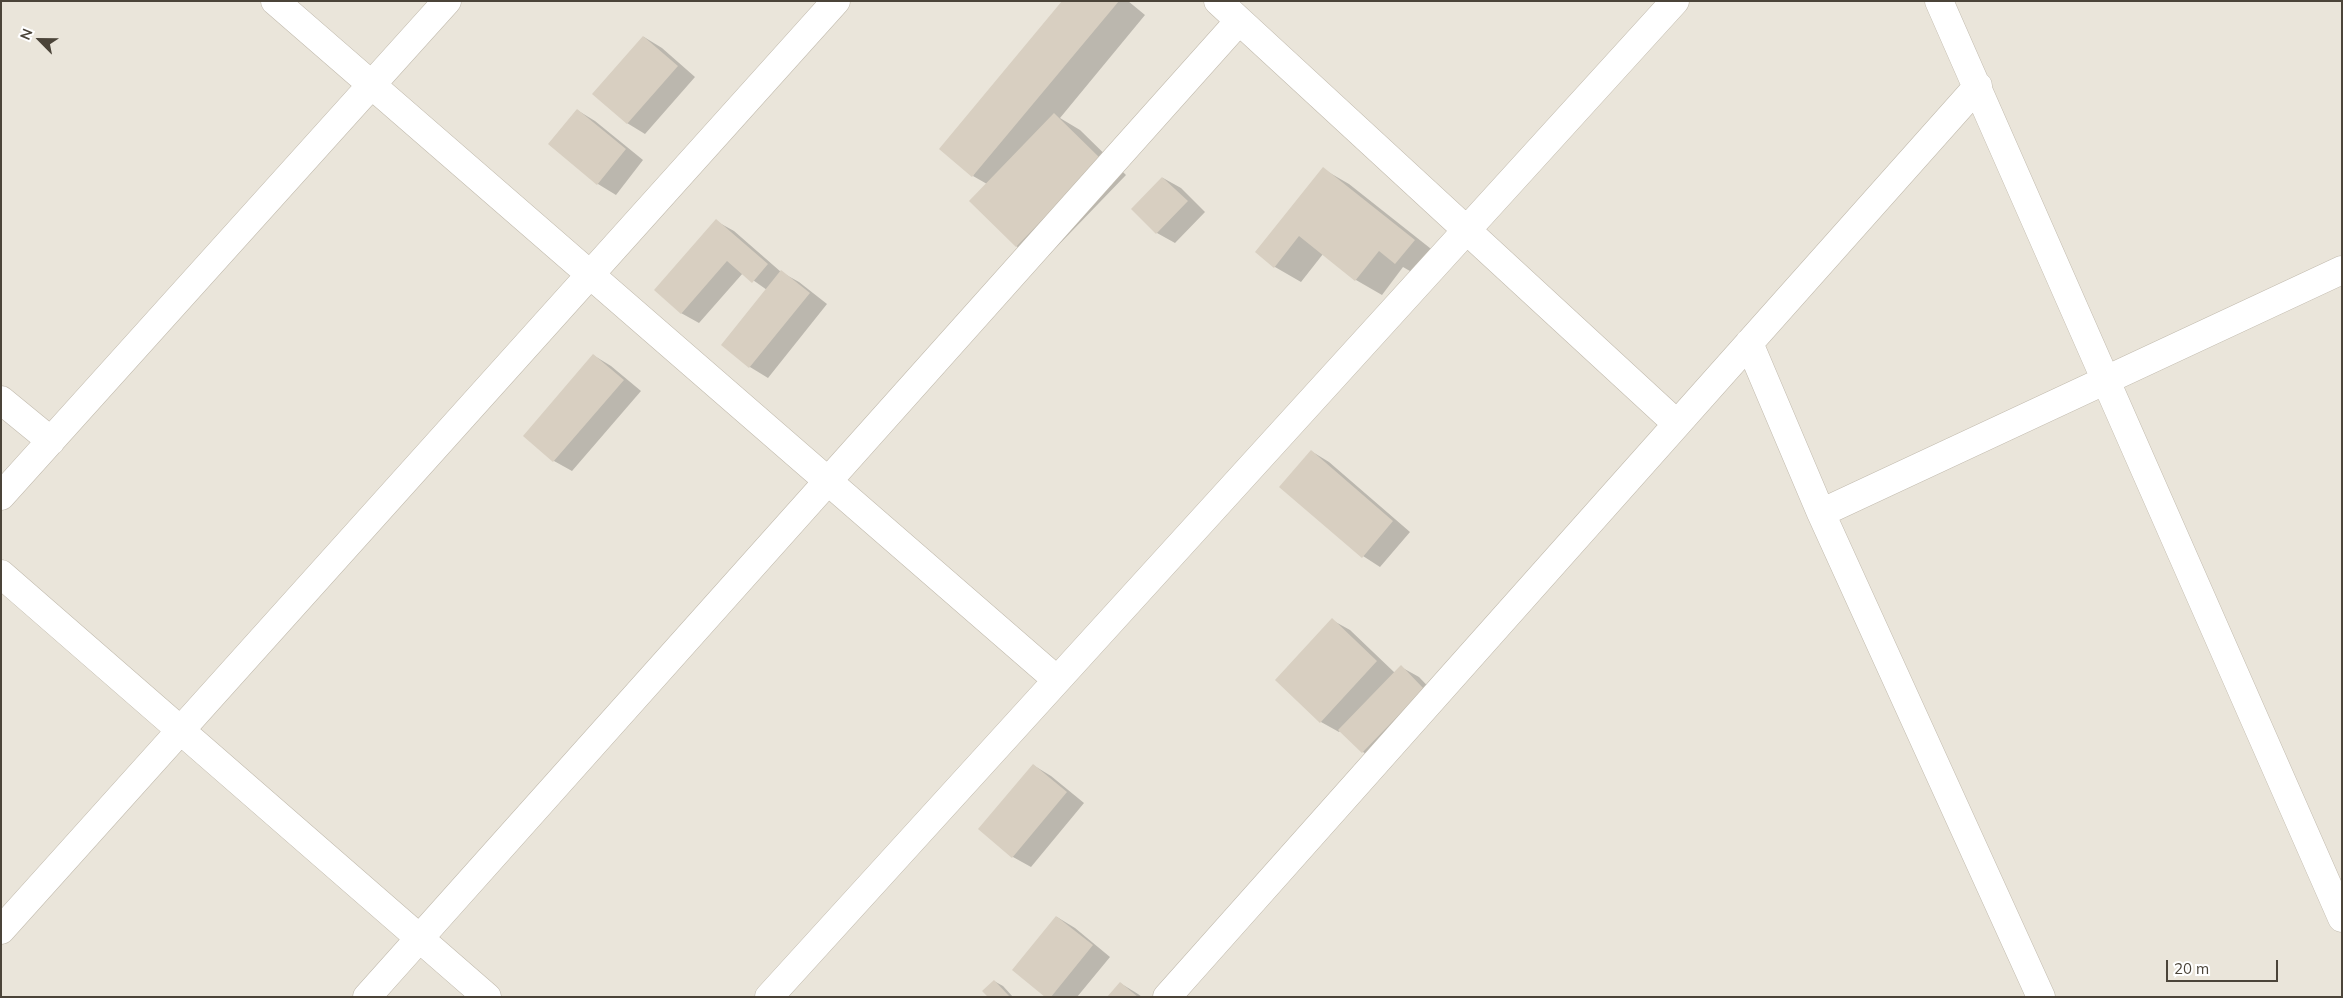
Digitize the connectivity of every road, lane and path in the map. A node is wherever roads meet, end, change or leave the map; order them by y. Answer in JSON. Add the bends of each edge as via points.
{"nodes":[{"id":1,"x":275,"y":1,"type":"edge"},
{"id":2,"x":447,"y":1,"type":"edge"},
{"id":3,"x":836,"y":1,"type":"edge"},
{"id":4,"x":1218,"y":1,"type":"edge"},
{"id":5,"x":1675,"y":1,"type":"edge"},
{"id":6,"x":1939,"y":1,"type":"edge"},
{"id":7,"x":1239,"y":21,"type":"junction"},
{"id":8,"x":372,"y":84,"type":"junction"},
{"id":9,"x":1978,"y":86,"type":"junction"},
{"id":10,"x":1466,"y":230,"type":"junction"},
{"id":11,"x":2342,"y":270,"type":"edge"},
{"id":12,"x":591,"y":275,"type":"junction"},
{"id":13,"x":1750,"y":343,"type":"junction"},
{"id":14,"x":2105,"y":381,"type":"junction"},
{"id":15,"x":1,"y":400,"type":"edge"},
{"id":16,"x":1677,"y":424,"type":"junction"},
{"id":17,"x":50,"y":441,"type":"junction"},
{"id":18,"x":828,"y":481,"type":"junction"},
{"id":19,"x":1,"y":496,"type":"edge"},
{"id":20,"x":1821,"y":513,"type":"junction"},
{"id":21,"x":1,"y":574,"type":"edge"},
{"id":22,"x":1057,"y":680,"type":"junction"},
{"id":23,"x":181,"y":730,"type":"junction"},
{"id":24,"x":2342,"y":918,"type":"edge"},
{"id":25,"x":1,"y":930,"type":"edge"},
{"id":26,"x":420,"y":938,"type":"junction"},
{"id":27,"x":368,"y":997,"type":"edge"},
{"id":28,"x":487,"y":997,"type":"edge"},
{"id":29,"x":769,"y":997,"type":"edge"},
{"id":30,"x":1167,"y":997,"type":"edge"},
{"id":31,"x":2041,"y":997,"type":"edge"}],
"edges":[{"from":1,"to":8,"type":"street"},
{"from":2,"to":8,"type":"street"},
{"from":3,"to":12,"type":"street"},
{"from":4,"to":7,"type":"street"},
{"from":5,"to":10,"type":"street"},
{"from":6,"to":9,"type":"street"},
{"from":7,"to":10,"type":"street"},
{"from":7,"to":18,"type":"street"},
{"from":8,"to":12,"type":"street"},
{"from":8,"to":17,"type":"street"},
{"from":9,"to":13,"type":"street"},
{"from":9,"to":14,"type":"street"},
{"from":10,"to":16,"type":"street"},
{"from":10,"to":22,"type":"street"},
{"from":11,"to":14,"type":"street"},
{"from":12,"to":18,"type":"street"},
{"from":12,"to":23,"type":"street"},
{"from":13,"to":16,"type":"street"},
{"from":13,"to":20,"type":"street"},
{"from":14,"to":20,"type":"street"},
{"from":14,"to":24,"type":"street"},
{"from":15,"to":17,"type":"street"},
{"from":16,"to":30,"type":"street"},
{"from":17,"to":19,"type":"street"},
{"from":18,"to":22,"type":"street"},
{"from":18,"to":26,"type":"street"},
{"from":20,"to":31,"type":"street"},
{"from":21,"to":23,"type":"street"},
{"from":22,"to":29,"type":"street"},
{"from":23,"to":25,"type":"street"},
{"from":23,"to":26,"type":"street"},
{"from":26,"to":27,"type":"street"},
{"from":26,"to":28,"type":"street"}]}
